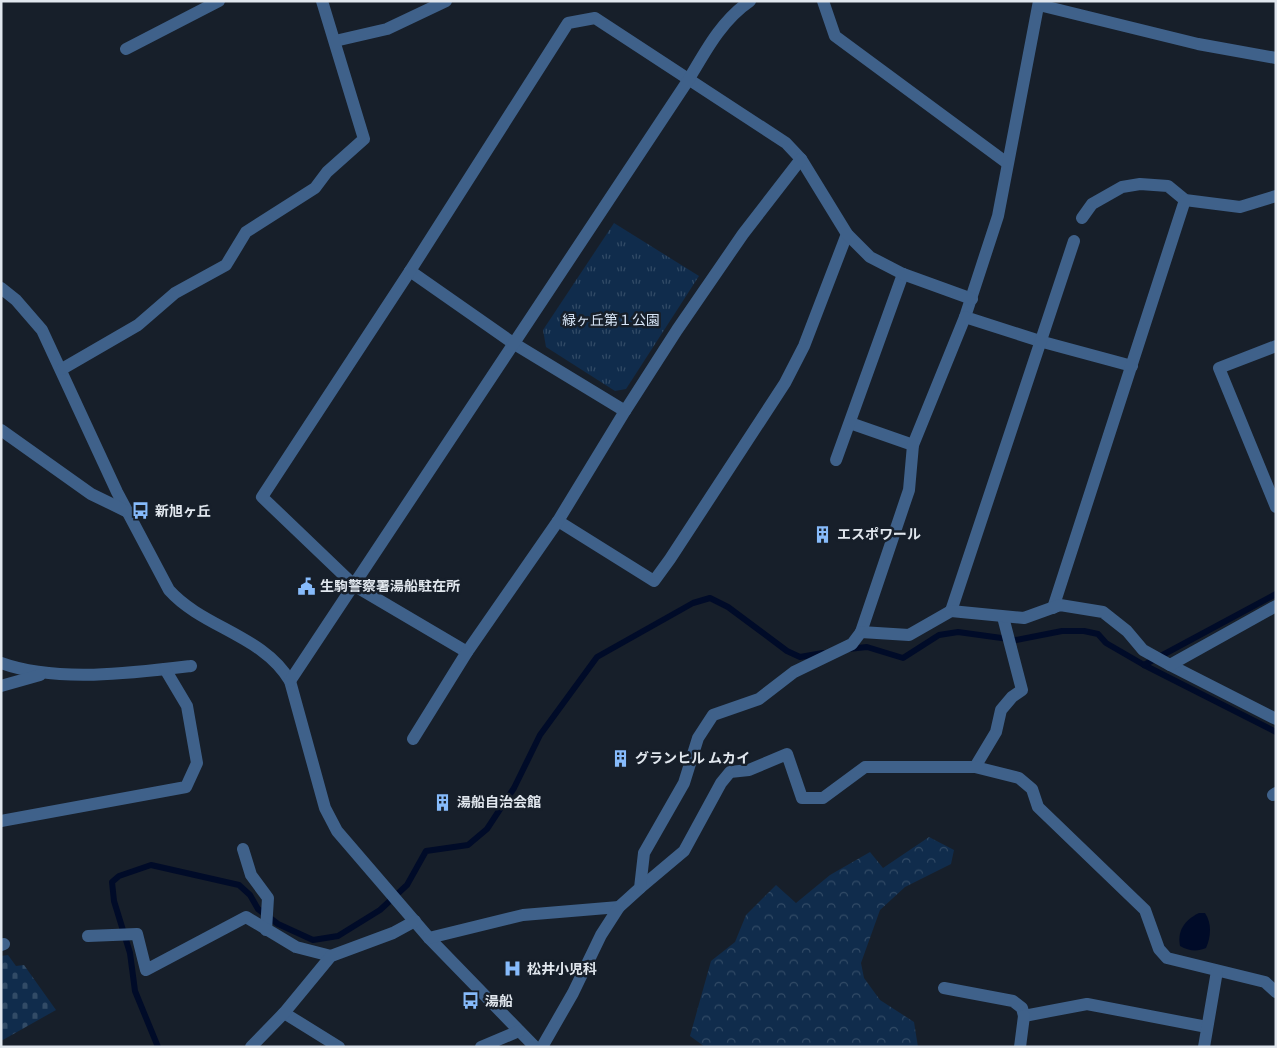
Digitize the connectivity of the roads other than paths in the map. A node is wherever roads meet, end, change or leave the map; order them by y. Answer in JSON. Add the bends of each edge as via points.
{"nodes":[{"id":1,"x":219,"y":1,"type":"edge"},
{"id":2,"x":322,"y":1,"type":"edge"},
{"id":3,"x":446,"y":1,"type":"edge"},
{"id":4,"x":750,"y":1,"type":"edge"},
{"id":5,"x":823,"y":1,"type":"edge"},
{"id":6,"x":1039,"y":3,"type":"edge"},
{"id":7,"x":335,"y":41,"type":"junction"},
{"id":8,"x":126,"y":49,"type":"dead end"},
{"id":9,"x":1276,"y":58,"type":"edge"},
{"id":10,"x":689,"y":79,"type":"junction"},
{"id":11,"x":801,"y":159,"type":"junction"},
{"id":12,"x":1007,"y":163,"type":"junction"},
{"id":13,"x":1276,"y":196,"type":"edge"},
{"id":14,"x":1185,"y":200,"type":"junction"},
{"id":15,"x":1082,"y":218,"type":"dead end"},
{"id":16,"x":847,"y":234,"type":"junction"},
{"id":17,"x":1074,"y":241,"type":"dead end"},
{"id":18,"x":410,"y":271,"type":"junction"},
{"id":19,"x":903,"y":274,"type":"junction"},
{"id":20,"x":1,"y":288,"type":"edge"},
{"id":21,"x":972,"y":299,"type":"junction"},
{"id":22,"x":965,"y":316,"type":"junction"},
{"id":23,"x":1043,"y":342,"type":"junction"},
{"id":24,"x":513,"y":343,"type":"junction"},
{"id":25,"x":1276,"y":346,"type":"edge"},
{"id":26,"x":1132,"y":366,"type":"junction"},
{"id":27,"x":62,"y":369,"type":"junction"},
{"id":28,"x":625,"y":411,"type":"junction"},
{"id":29,"x":850,"y":423,"type":"junction"},
{"id":30,"x":1,"y":430,"type":"edge"},
{"id":31,"x":913,"y":445,"type":"junction"},
{"id":32,"x":836,"y":460,"type":"dead end"},
{"id":33,"x":1276,"y":507,"type":"edge"},
{"id":34,"x":130,"y":513,"type":"junction"},
{"id":35,"x":558,"y":522,"type":"junction"},
{"id":36,"x":355,"y":586,"type":"junction"},
{"id":37,"x":1276,"y":606,"type":"edge"},
{"id":38,"x":1053,"y":608,"type":"junction"},
{"id":39,"x":952,"y":611,"type":"junction"},
{"id":40,"x":1003,"y":617,"type":"junction"},
{"id":41,"x":861,"y":632,"type":"junction"},
{"id":42,"x":467,"y":652,"type":"junction"},
{"id":43,"x":1,"y":663,"type":"edge"},
{"id":44,"x":1170,"y":665,"type":"junction"},
{"id":45,"x":191,"y":666,"type":"dead end"},
{"id":46,"x":165,"y":669,"type":"junction"},
{"id":47,"x":45,"y":674,"type":"junction"},
{"id":48,"x":290,"y":681,"type":"junction"},
{"id":49,"x":1,"y":686,"type":"edge"},
{"id":50,"x":1276,"y":719,"type":"edge"},
{"id":51,"x":413,"y":739,"type":"dead end"},
{"id":52,"x":975,"y":767,"type":"junction"},
{"id":53,"x":1,"y":821,"type":"edge"},
{"id":54,"x":244,"y":849,"type":"dead end"},
{"id":55,"x":640,"y":888,"type":"junction"},
{"id":56,"x":619,"y":907,"type":"junction"},
{"id":57,"x":415,"y":922,"type":"junction"},
{"id":58,"x":266,"y":930,"type":"junction"},
{"id":59,"x":88,"y":936,"type":"dead end"},
{"id":60,"x":430,"y":938,"type":"junction"},
{"id":61,"x":331,"y":956,"type":"junction"},
{"id":62,"x":1217,"y":971,"type":"junction"},
{"id":63,"x":944,"y":988,"type":"dead end"},
{"id":64,"x":1276,"y":992,"type":"edge"},
{"id":65,"x":284,"y":1013,"type":"junction"},
{"id":66,"x":1024,"y":1016,"type":"junction"},
{"id":67,"x":1207,"y":1027,"type":"junction"},
{"id":68,"x":519,"y":1031,"type":"junction"},
{"id":69,"x":251,"y":1047,"type":"edge"},
{"id":70,"x":339,"y":1047,"type":"edge"},
{"id":71,"x":481,"y":1047,"type":"edge"},
{"id":72,"x":536,"y":1047,"type":"edge"},
{"id":73,"x":542,"y":1047,"type":"edge"},
{"id":74,"x":1020,"y":1047,"type":"edge"},
{"id":75,"x":1204,"y":1047,"type":"edge"}],
"edges":[{"from":1,"to":8,"type":"street"},
{"from":2,"to":7,"type":"street"},
{"from":3,"to":7,"type":"street","via":[[387,29]]},
{"from":4,"to":10,"type":"street","via":[[738,9],[712,39]]},
{"from":5,"to":12,"type":"street","via":[[835,36]]},
{"from":6,"to":9,"type":"street","via":[[1198,44]]},
{"from":6,"to":12,"type":"street"},
{"from":7,"to":27,"type":"street","via":[[364,139],[327,172],[315,188],[246,232],[226,265],[175,294],[138,325]]},
{"from":10,"to":11,"type":"street","via":[[786,142]]},
{"from":10,"to":18,"type":"street","via":[[595,18],[568,23]]},
{"from":10,"to":24,"type":"street"},
{"from":11,"to":16,"type":"street"},
{"from":11,"to":28,"type":"street","via":[[743,234]]},
{"from":12,"to":21,"type":"street","via":[[998,216]]},
{"from":13,"to":14,"type":"street","via":[[1240,207]]},
{"from":14,"to":15,"type":"street","via":[[1168,186],[1140,184],[1122,187],[1092,204]]},
{"from":14,"to":26,"type":"street"},
{"from":16,"to":19,"type":"street","via":[[870,258]]},
{"from":16,"to":35,"type":"street","via":[[804,346],[785,382],[654,581]]},
{"from":17,"to":23,"type":"street"},
{"from":18,"to":24,"type":"street"},
{"from":18,"to":36,"type":"street","via":[[262,497]]},
{"from":19,"to":21,"type":"street"},
{"from":19,"to":29,"type":"street"},
{"from":20,"to":27,"type":"street","via":[[42,330]]},
{"from":21,"to":22,"type":"street"},
{"from":22,"to":23,"type":"street"},
{"from":22,"to":31,"type":"street"},
{"from":23,"to":26,"type":"street"},
{"from":23,"to":39,"type":"street"},
{"from":24,"to":28,"type":"street"},
{"from":24,"to":36,"type":"street"},
{"from":25,"to":33,"type":"street","via":[[1219,368]]},
{"from":26,"to":38,"type":"street"},
{"from":27,"to":34,"type":"street","via":[[117,492]]},
{"from":28,"to":35,"type":"street"},
{"from":29,"to":31,"type":"street"},
{"from":29,"to":32,"type":"street"},
{"from":30,"to":34,"type":"street","via":[[91,494]]},
{"from":31,"to":41,"type":"street","via":[[909,490]]},
{"from":34,"to":48,"type":"street","via":[[152,561],[181,603],[263,652]]},
{"from":35,"to":42,"type":"street"},
{"from":36,"to":42,"type":"street"},
{"from":36,"to":48,"type":"street"},
{"from":37,"to":44,"type":"street"},
{"from":38,"to":40,"type":"street","via":[[1024,618]]},
{"from":38,"to":44,"type":"street","via":[[1060,605],[1103,612],[1143,650]]},
{"from":39,"to":40,"type":"street"},
{"from":39,"to":41,"type":"street","via":[[909,635]]},
{"from":40,"to":52,"type":"street","via":[[1022,690],[1001,710],[996,732]]},
{"from":41,"to":55,"type":"street","via":[[852,644],[794,672],[759,699],[713,715],[698,738],[684,783],[644,853]]},
{"from":42,"to":51,"type":"street"},
{"from":43,"to":47,"type":"street"},
{"from":44,"to":50,"type":"street"},
{"from":45,"to":46,"type":"street"},
{"from":46,"to":47,"type":"street"},
{"from":46,"to":53,"type":"street","via":[[187,706],[198,764],[186,787]]},
{"from":47,"to":49,"type":"street"},
{"from":48,"to":57,"type":"street","via":[[327,812],[336,831]]},
{"from":52,"to":55,"type":"street","via":[[865,767],[823,798],[802,798],[787,754],[749,770],[730,772],[684,851]]},
{"from":52,"to":62,"type":"street","via":[[1019,778],[1032,789],[1038,807],[1145,910],[1159,949],[1167,958]]},
{"from":54,"to":58,"type":"street","via":[[251,875],[268,898]]},
{"from":55,"to":56,"type":"street"},
{"from":56,"to":60,"type":"street","via":[[523,915]]},
{"from":56,"to":73,"type":"street","via":[[600,935]]},
{"from":57,"to":60,"type":"street"},
{"from":57,"to":61,"type":"street"},
{"from":58,"to":59,"type":"street","via":[[246,917],[146,970],[137,934]]},
{"from":58,"to":61,"type":"street","via":[[296,947]]},
{"from":60,"to":68,"type":"street"},
{"from":61,"to":65,"type":"street"},
{"from":62,"to":64,"type":"street","via":[[1265,982]]},
{"from":62,"to":67,"type":"street"},
{"from":63,"to":66,"type":"street","via":[[1013,1001],[1022,1008]]},
{"from":65,"to":69,"type":"street"},
{"from":65,"to":70,"type":"street"},
{"from":66,"to":67,"type":"street","via":[[1087,1004]]},
{"from":66,"to":74,"type":"street"},
{"from":67,"to":75,"type":"street"},
{"from":68,"to":71,"type":"street"},
{"from":68,"to":72,"type":"street"}]}
